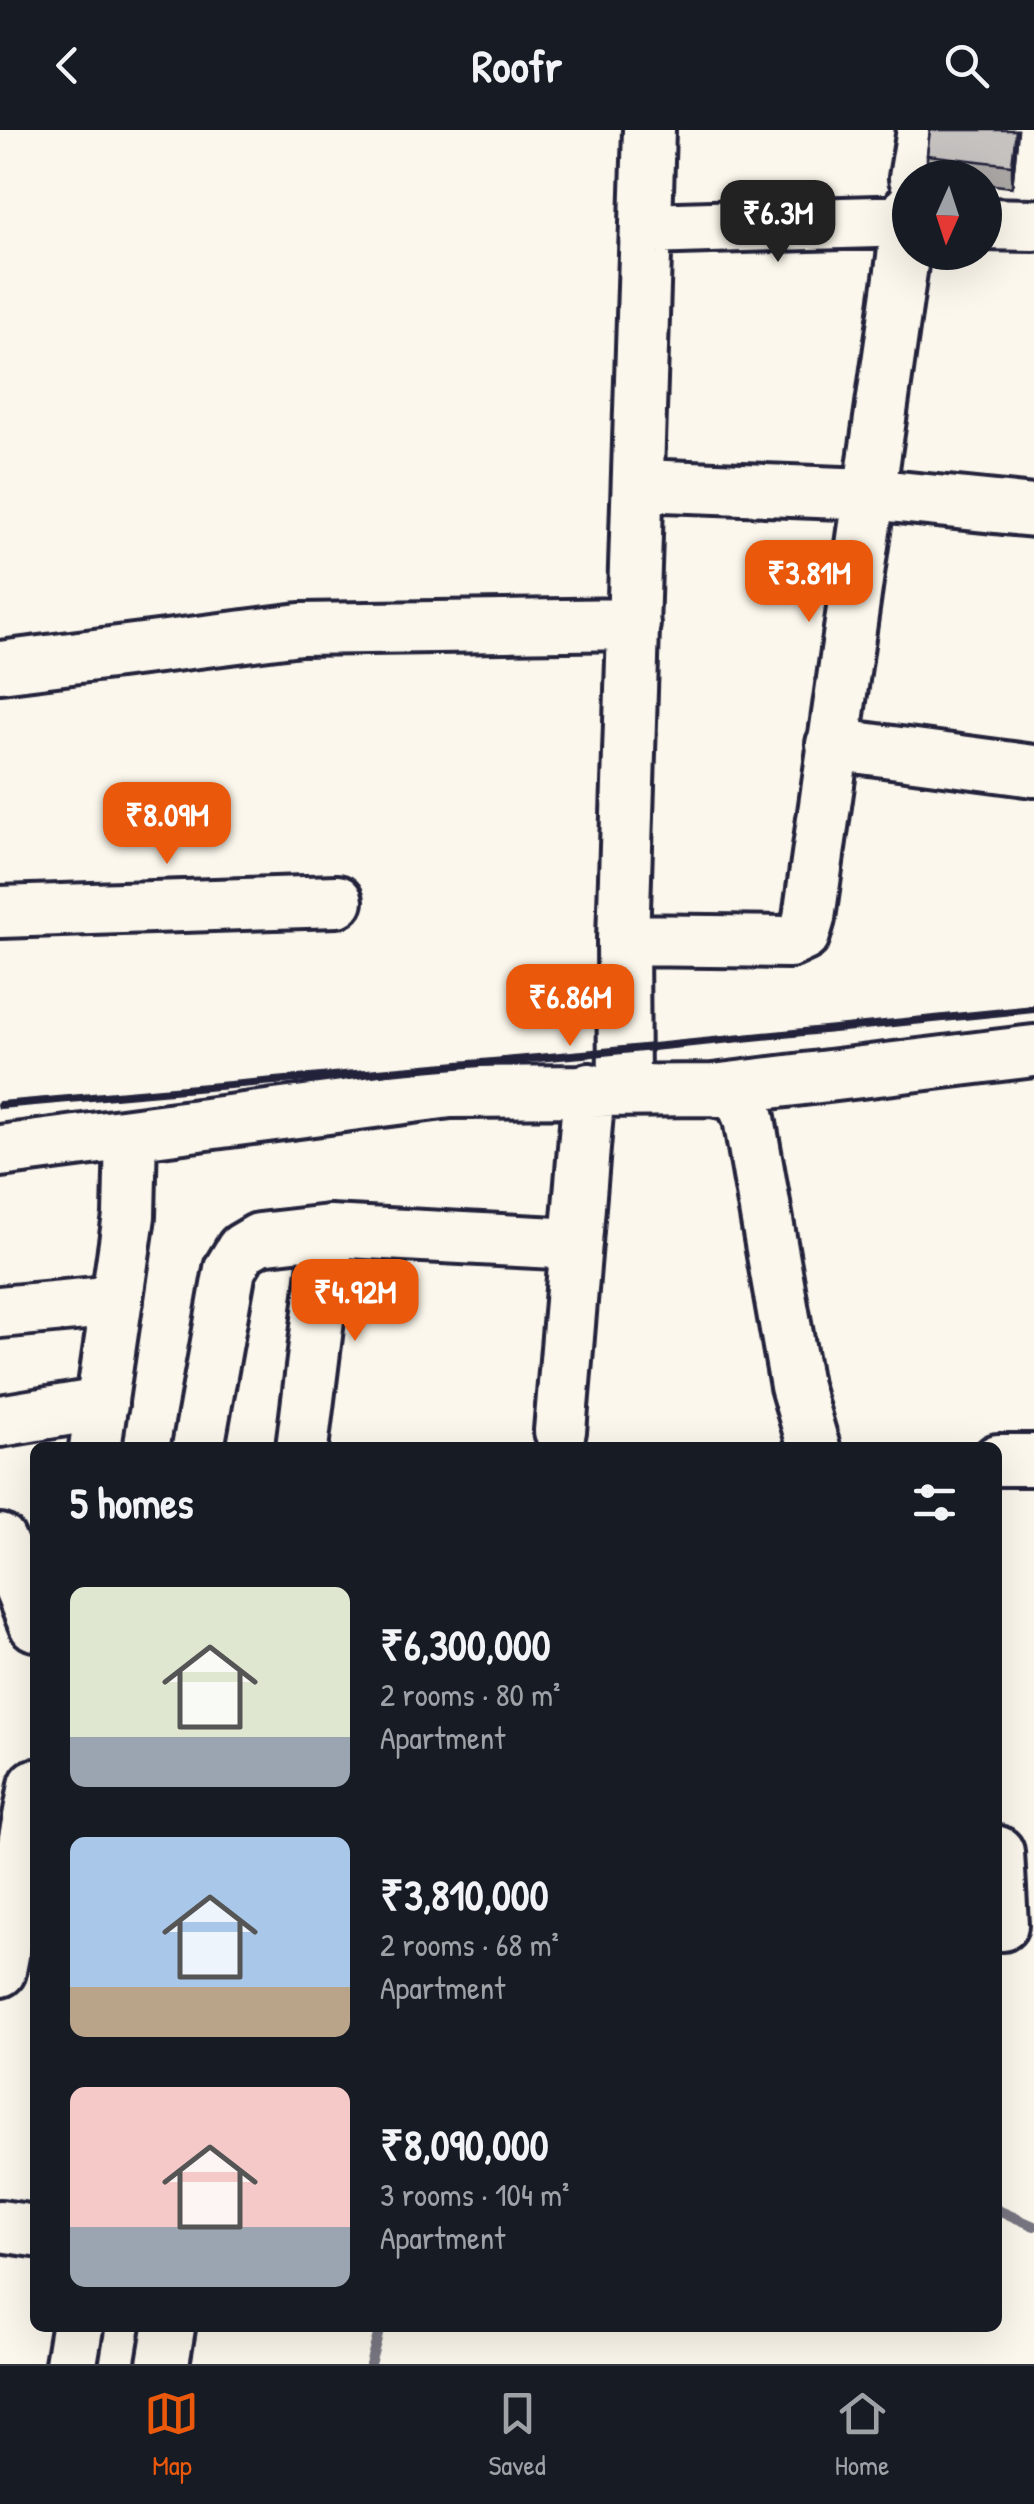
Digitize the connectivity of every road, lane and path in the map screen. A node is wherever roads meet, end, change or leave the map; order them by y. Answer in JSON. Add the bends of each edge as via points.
{"nodes":[{"id":1,"x":648,"y":130,"type":"edge"},
{"id":2,"x":923,"y":130,"type":"edge"},
{"id":3,"x":918,"y":160,"type":"edge"},
{"id":4,"x":892,"y":209,"type":"edge"},
{"id":5,"x":1002,"y":224,"type":"edge"},
{"id":6,"x":1034,"y":225,"type":"edge"},
{"id":7,"x":647,"y":229,"type":"junction"},
{"id":8,"x":902,"y":270,"type":"edge"},
{"id":9,"x":638,"y":485,"type":"junction"},
{"id":10,"x":869,"y":494,"type":"junction"},
{"id":11,"x":1034,"y":511,"type":"edge"},
{"id":12,"x":634,"y":624,"type":"junction"},
{"id":13,"x":0,"y":667,"type":"edge"},
{"id":14,"x":832,"y":744,"type":"junction"},
{"id":15,"x":1034,"y":771,"type":"edge"},
{"id":16,"x":337,"y":901,"type":"dead end"},
{"id":17,"x":0,"y":912,"type":"edge"},
{"id":18,"x":623,"y":940,"type":"junction"},
{"id":19,"x":1034,"y":1051,"type":"edge"},
{"id":20,"x":606,"y":1089,"type":"junction"},
{"id":21,"x":713,"y":1090,"type":"junction"},
{"id":22,"x":131,"y":1134,"type":"junction"},
{"id":23,"x":0,"y":1151,"type":"edge"},
{"id":24,"x":328,"y":1232,"type":"junction"},
{"id":25,"x":576,"y":1244,"type":"junction"},
{"id":26,"x":118,"y":1301,"type":"junction"},
{"id":27,"x":0,"y":1312,"type":"edge"},
{"id":28,"x":0,"y":1421,"type":"edge"},
{"id":29,"x":98,"y":1426,"type":"edge"},
{"id":30,"x":560,"y":1431,"type":"dead end"},
{"id":31,"x":199,"y":1442,"type":"edge"},
{"id":32,"x":303,"y":1442,"type":"edge"},
{"id":33,"x":812,"y":1442,"type":"edge"},
{"id":34,"x":1002,"y":1460,"type":"edge"},
{"id":35,"x":1034,"y":1460,"type":"edge"},
{"id":36,"x":0,"y":1540,"type":"edge"},
{"id":37,"x":30,"y":1613,"type":"edge"},
{"id":38,"x":30,"y":1811,"type":"edge"},
{"id":39,"x":0,"y":1970,"type":"edge"},
{"id":40,"x":0,"y":2226,"type":"edge"},
{"id":41,"x":30,"y":2230,"type":"edge"},
{"id":42,"x":76,"y":2332,"type":"edge"},
{"id":43,"x":168,"y":2332,"type":"edge"},
{"id":44,"x":70,"y":2364,"type":"edge"},
{"id":45,"x":163,"y":2364,"type":"edge"}],
"edges":[{"from":1,"to":7,"type":"street"},
{"from":2,"to":3,"type":"street"},
{"from":4,"to":7,"type":"street"},
{"from":5,"to":6,"type":"street"},
{"from":7,"to":9,"type":"street"},
{"from":8,"to":10,"type":"street"},
{"from":9,"to":10,"type":"street"},
{"from":9,"to":12,"type":"street"},
{"from":10,"to":11,"type":"street"},
{"from":10,"to":14,"type":"street"},
{"from":12,"to":13,"type":"street","via":[[300,629]]},
{"from":12,"to":18,"type":"street"},
{"from":14,"to":15,"type":"street"},
{"from":14,"to":18,"type":"street","via":[[804,934],[789,942]]},
{"from":16,"to":17,"type":"street"},
{"from":18,"to":20,"type":"street"},
{"from":19,"to":21,"type":"street"},
{"from":20,"to":21,"type":"street"},
{"from":20,"to":22,"type":"street","via":[[450,1092]]},
{"from":20,"to":25,"type":"street"},
{"from":21,"to":33,"type":"street","via":[[742,1102],[748,1118],[796,1386]]},
{"from":22,"to":23,"type":"street"},
{"from":22,"to":26,"type":"street"},
{"from":24,"to":25,"type":"street"},
{"from":24,"to":31,"type":"street","via":[[260,1239],[242,1249],[230,1269]]},
{"from":24,"to":32,"type":"street"},
{"from":25,"to":30,"type":"street"},
{"from":26,"to":27,"type":"street"},
{"from":26,"to":29,"type":"street"},
{"from":28,"to":29,"type":"street"},
{"from":34,"to":35,"type":"street"},
{"from":36,"to":37,"type":"street"},
{"from":38,"to":39,"type":"street"},
{"from":40,"to":41,"type":"street"},
{"from":42,"to":44,"type":"street"},
{"from":43,"to":45,"type":"street"}]}
